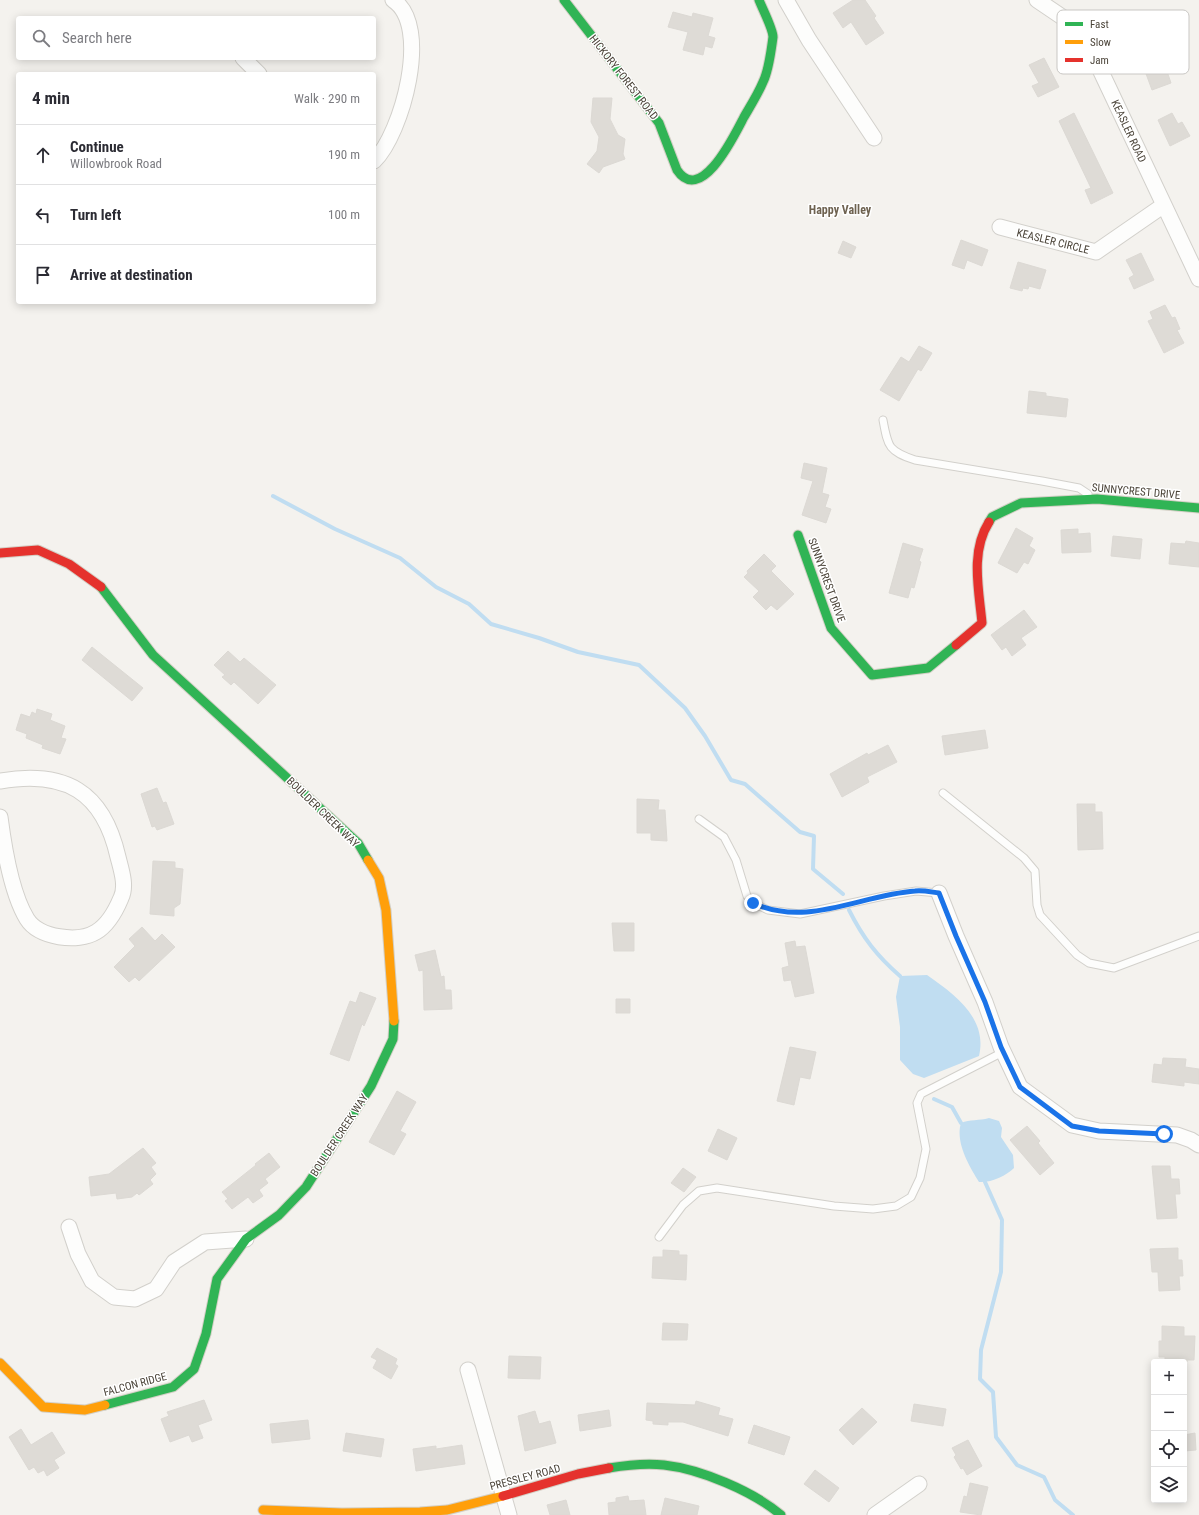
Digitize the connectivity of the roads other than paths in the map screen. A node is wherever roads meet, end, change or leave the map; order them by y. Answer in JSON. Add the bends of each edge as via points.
{"nodes":[{"id":1,"x":393,"y":0,"type":"edge"},
{"id":2,"x":564,"y":0,"type":"edge"},
{"id":3,"x":759,"y":0,"type":"edge"},
{"id":4,"x":786,"y":0,"type":"edge"},
{"id":5,"x":1037,"y":0,"type":"edge"},
{"id":6,"x":1057,"y":14,"type":"edge"},
{"id":7,"x":245,"y":60,"type":"edge"},
{"id":8,"x":257,"y":72,"type":"edge"},
{"id":9,"x":1102,"y":74,"type":"edge"},
{"id":10,"x":874,"y":138,"type":"dead end"},
{"id":11,"x":376,"y":159,"type":"edge"},
{"id":12,"x":1164,"y":205,"type":"junction"},
{"id":13,"x":1000,"y":227,"type":"dead end"},
{"id":14,"x":1199,"y":279,"type":"edge"},
{"id":15,"x":883,"y":420,"type":"dead end"},
{"id":16,"x":1097,"y":499,"type":"junction"},
{"id":17,"x":1199,"y":508,"type":"edge"},
{"id":18,"x":798,"y":535,"type":"dead end"},
{"id":19,"x":0,"y":553,"type":"edge"},
{"id":20,"x":0,"y":781,"type":"edge"},
{"id":21,"x":943,"y":793,"type":"dead end"},
{"id":22,"x":0,"y":817,"type":"edge"},
{"id":23,"x":700,"y":819,"type":"dead end"},
{"id":24,"x":939,"y":893,"type":"joint"},
{"id":25,"x":1199,"y":936,"type":"edge"},
{"id":26,"x":1003,"y":1052,"type":"junction"},
{"id":27,"x":1199,"y":1145,"type":"edge"},
{"id":28,"x":69,"y":1227,"type":"dead end"},
{"id":29,"x":659,"y":1237,"type":"dead end"},
{"id":30,"x":246,"y":1239,"type":"junction"},
{"id":31,"x":0,"y":1363,"type":"edge"},
{"id":32,"x":468,"y":1370,"type":"dead end"},
{"id":33,"x":919,"y":1484,"type":"dead end"},
{"id":34,"x":503,"y":1495,"type":"junction"},
{"id":35,"x":263,"y":1510,"type":"dead end"},
{"id":36,"x":509,"y":1515,"type":"edge"},
{"id":37,"x":781,"y":1515,"type":"edge"},
{"id":38,"x":875,"y":1515,"type":"edge"}],
"edges":[{"from":1,"to":11,"type":"street","via":[[399,4],[408,22],[412,51],[410,77],[393,132]]},
{"from":2,"to":3,"type":"street","name":"HICKORY FOREST ROAD","via":[[659,123],[677,170],[681,176],[689,180],[701,178],[713,168],[729,145],[764,81],[773,35]]},
{"from":4,"to":10,"type":"street","via":[[809,40]]},
{"from":5,"to":6,"type":"street","name":"KEASLER ROAD"},
{"from":7,"to":8,"type":"street"},
{"from":9,"to":12,"type":"street","name":"KEASLER ROAD"},
{"from":12,"to":13,"type":"street","name":"KEASLER CIRCLE","via":[[1096,252]]},
{"from":12,"to":14,"type":"street","name":"KEASLER ROAD"},
{"from":15,"to":16,"type":"lane","via":[[888,442],[896,454],[915,460],[1079,488]]},
{"from":16,"to":17,"type":"street","name":"SUNNYCREST DRIVE"},
{"from":16,"to":18,"type":"street","name":"SUNNYCREST DRIVE","via":[[1021,503],[992,517],[985,528],[976,560],[982,623],[928,668],[872,675],[831,628]]},
{"from":19,"to":30,"type":"street","name":"BOULDER CREEK WAY","via":[[38,550],[69,564],[99,585],[153,655],[358,844],[379,878],[386,910],[395,1014],[393,1039],[370,1086],[306,1187],[278,1214]]},
{"from":20,"to":22,"type":"street","via":[[14,778],[56,780],[88,797],[101,812],[110,828],[123,880],[122,897],[110,918],[96,932],[75,938],[46,934],[28,920],[14,893]]},
{"from":21,"to":25,"type":"lane","via":[[1024,858],[1034,872],[1040,915],[1077,955],[1089,963],[1114,968]]},
{"from":23,"to":24,"type":"lane","via":[[724,837],[736,860],[747,896],[753,903],[768,910],[800,914],[916,891]]},
{"from":24,"to":26,"type":"street"},
{"from":26,"to":27,"type":"street","via":[[1020,1087],[1072,1126],[1099,1131],[1177,1135]]},
{"from":26,"to":29,"type":"lane","via":[[921,1094],[918,1103],[926,1150],[920,1178],[911,1197],[896,1206],[873,1209],[834,1206],[718,1188],[699,1191],[683,1205]]},
{"from":28,"to":30,"type":"street","via":[[78,1254],[92,1281],[114,1297],[135,1298],[156,1289],[174,1262],[205,1242]]},
{"from":30,"to":31,"type":"street","name":"FALCON RIDGE","via":[[217,1279],[206,1334],[194,1369],[173,1387],[85,1410],[43,1407]]},
{"from":32,"to":34,"type":"street"},
{"from":33,"to":38,"type":"street"},
{"from":34,"to":35,"type":"street","name":"PRESSLEY ROAD","via":[[446,1510],[395,1515]]},
{"from":34,"to":36,"type":"street"},
{"from":34,"to":37,"type":"street","name":"PRESSLEY ROAD","via":[[596,1470],[633,1464],[658,1464],[707,1476],[743,1492]]}]}
